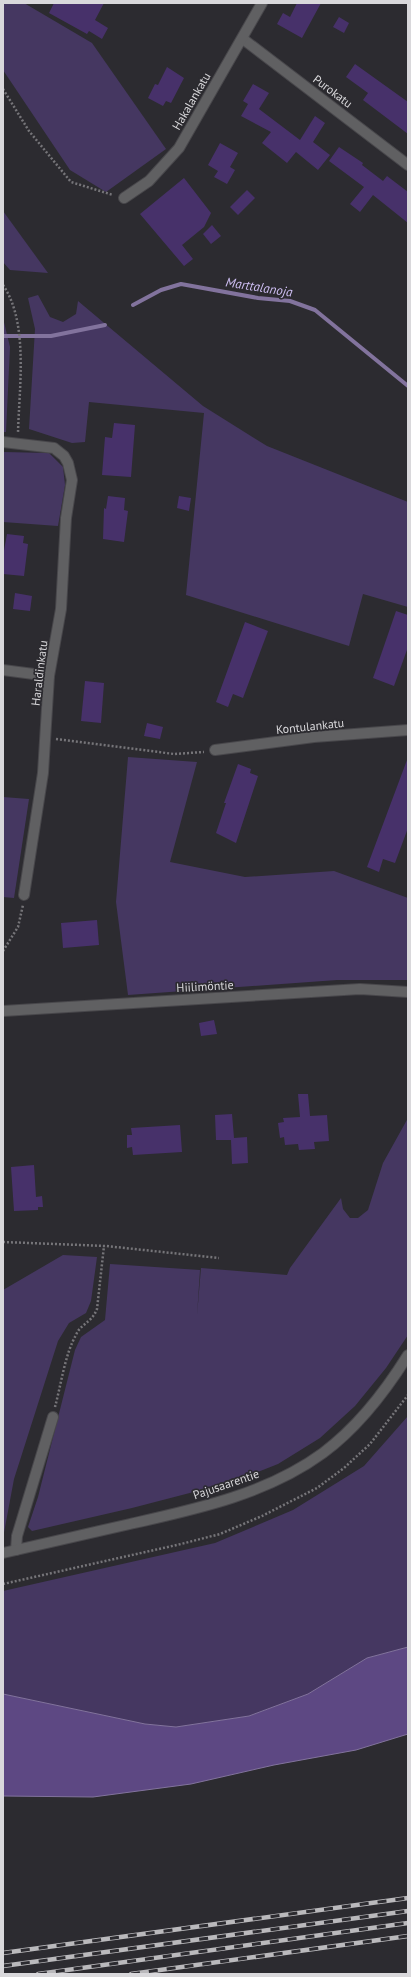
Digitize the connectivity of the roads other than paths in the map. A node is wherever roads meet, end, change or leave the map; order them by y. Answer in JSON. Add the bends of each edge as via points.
{"nodes":[{"id":1,"x":262,"y":3,"type":"edge"},
{"id":2,"x":243,"y":38,"type":"junction"},
{"id":3,"x":408,"y":165,"type":"edge"},
{"id":4,"x":124,"y":198,"type":"road end"},
{"id":5,"x":3,"y":442,"type":"edge"},
{"id":6,"x":3,"y":670,"type":"edge"},
{"id":7,"x":49,"y":676,"type":"junction"},
{"id":8,"x":408,"y":730,"type":"edge"},
{"id":9,"x":215,"y":750,"type":"road end"},
{"id":10,"x":24,"y":895,"type":"road end"},
{"id":11,"x":408,"y":992,"type":"edge"},
{"id":12,"x":3,"y":1011,"type":"edge"},
{"id":13,"x":408,"y":1355,"type":"edge"},
{"id":14,"x":53,"y":1417,"type":"road end"},
{"id":15,"x":16,"y":1550,"type":"junction"},
{"id":16,"x":3,"y":1553,"type":"edge"}],
"edges":[{"from":1,"to":2,"type":"street","name":"Hakalankatu"},
{"from":2,"to":3,"type":"street","name":"Purokatu"},
{"from":2,"to":4,"type":"street","name":"Hakalankatu","via":[[178,150],[150,180]]},
{"from":5,"to":7,"type":"street","name":"Haraldinkatu","via":[[54,448],[64,456],[70,469],[72,480],[66,518],[64,583]]},
{"from":6,"to":7,"type":"street"},
{"from":7,"to":10,"type":"street","name":"Haraldinkatu","via":[[42,781]]},
{"from":8,"to":9,"type":"street","name":"Kontulankatu","via":[[314,737]]},
{"from":11,"to":12,"type":"street","name":"Hiilimöntie","via":[[360,989]]},
{"from":13,"to":15,"type":"street","name":"Pajusaarentie","via":[[392,1381],[356,1425],[323,1453],[286,1476],[236,1497],[178,1514]]},
{"from":14,"to":15,"type":"street"},
{"from":15,"to":16,"type":"street","name":"Pajusaarentie"}]}
